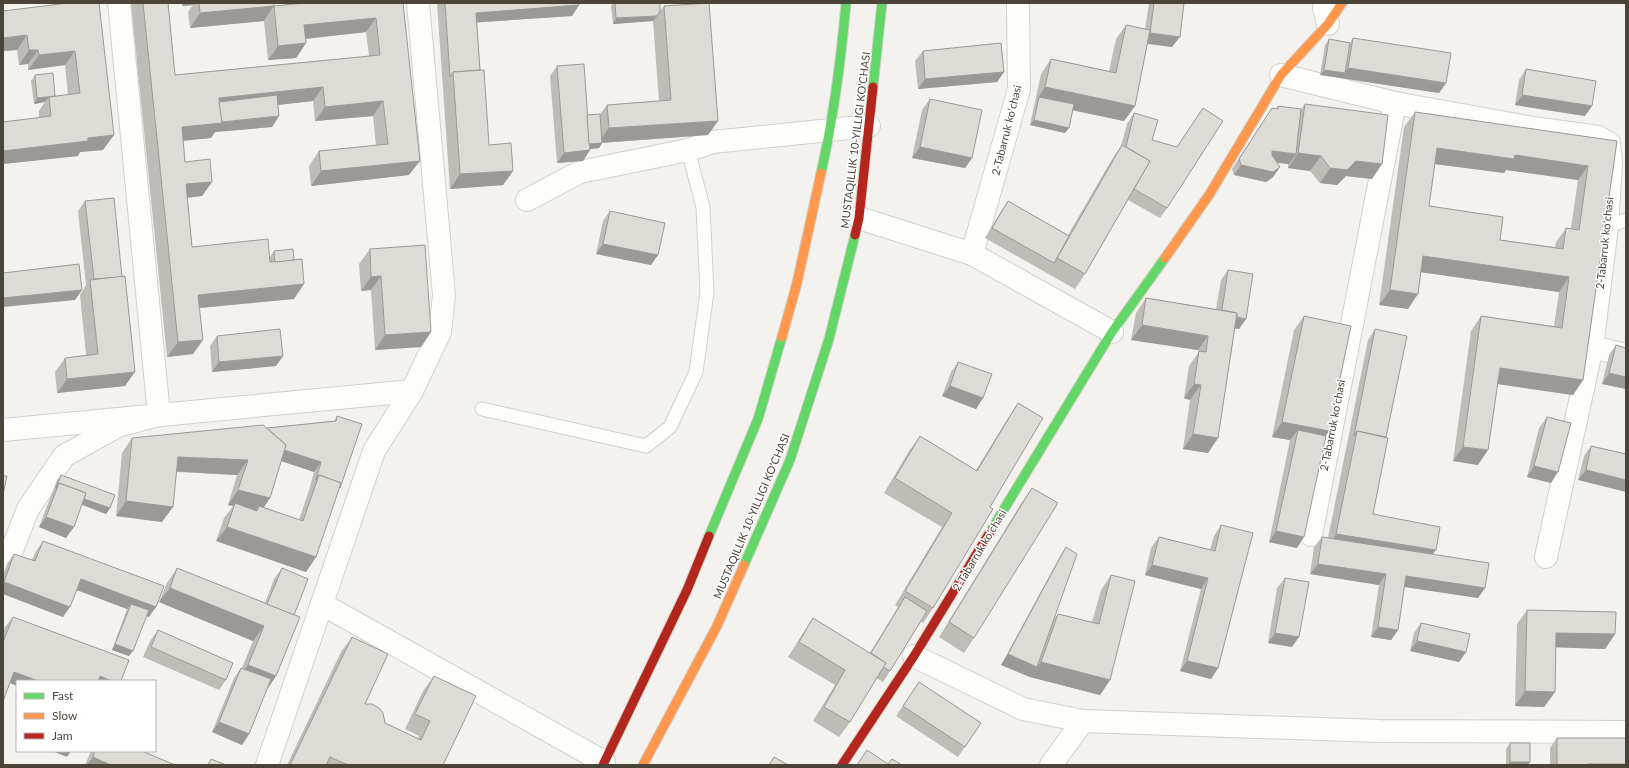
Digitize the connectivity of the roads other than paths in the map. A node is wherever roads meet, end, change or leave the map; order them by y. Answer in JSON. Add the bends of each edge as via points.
{"nodes":[{"id":1,"x":119,"y":3,"type":"edge"},
{"id":2,"x":418,"y":3,"type":"edge"},
{"id":3,"x":846,"y":3,"type":"edge"},
{"id":4,"x":882,"y":3,"type":"edge"},
{"id":5,"x":1018,"y":3,"type":"edge"},
{"id":6,"x":1327,"y":3,"type":"edge"},
{"id":7,"x":1342,"y":3,"type":"edge"},
{"id":8,"x":1328,"y":24,"type":"junction"},
{"id":9,"x":1281,"y":76,"type":"junction"},
{"id":10,"x":1395,"y":103,"type":"junction"},
{"id":11,"x":869,"y":126,"type":"junction"},
{"id":12,"x":831,"y":129,"type":"junction"},
{"id":13,"x":688,"y":150,"type":"junction"},
{"id":14,"x":527,"y":200,"type":"dead end"},
{"id":15,"x":859,"y":218,"type":"junction"},
{"id":16,"x":1617,"y":224,"type":"edge"},
{"id":17,"x":972,"y":254,"type":"junction"},
{"id":18,"x":1112,"y":332,"type":"junction"},
{"id":19,"x":1592,"y":347,"type":"junction"},
{"id":20,"x":1626,"y":355,"type":"edge"},
{"id":21,"x":412,"y":391,"type":"junction"},
{"id":22,"x":482,"y":409,"type":"dead end"},
{"id":23,"x":159,"y":415,"type":"junction"},
{"id":24,"x":3,"y":430,"type":"edge"},
{"id":25,"x":1311,"y":535,"type":"dead end"},
{"id":26,"x":1546,"y":557,"type":"dead end"},
{"id":27,"x":3,"y":573,"type":"edge"},
{"id":28,"x":322,"y":604,"type":"junction"},
{"id":29,"x":914,"y":656,"type":"junction"},
{"id":30,"x":1083,"y":721,"type":"junction"},
{"id":31,"x":1626,"y":732,"type":"edge"},
{"id":32,"x":604,"y":763,"type":"edge"},
{"id":33,"x":267,"y":765,"type":"edge"},
{"id":34,"x":643,"y":765,"type":"edge"},
{"id":35,"x":842,"y":765,"type":"edge"},
{"id":36,"x":1051,"y":765,"type":"edge"}],
"edges":[{"from":1,"to":23,"type":"street"},
{"from":2,"to":21,"type":"street","via":[[444,295],[440,332]]},
{"from":3,"to":12,"type":"main road","name":"MUSTAQILLIK 10-YILLIGI KO'CHASI","via":[[840,71]]},
{"from":4,"to":11,"type":"main road","name":"MUSTAQILLIK 10-YILLIGI KO'CHASI"},
{"from":5,"to":17,"type":"street","name":"2-Tabarruk koʻchasi","via":[[1019,89]]},
{"from":6,"to":8,"type":"street","via":[[1324,8]]},
{"from":7,"to":8,"type":"main road","name":"2-Tabarruk koʻchasi"},
{"from":8,"to":9,"type":"main road","name":"2-Tabarruk koʻchasi"},
{"from":9,"to":10,"type":"street","name":"2-Tabarruk koʻchasi"},
{"from":9,"to":18,"type":"main road","name":"2-Tabarruk koʻchasi","via":[[1209,195]]},
{"from":10,"to":16,"type":"street","name":"2-Tabarruk koʻchasi","via":[[1532,128],[1598,137],[1609,143]]},
{"from":10,"to":25,"type":"street","name":"2-Tabarruk koʻchasi"},
{"from":11,"to":12,"type":"street"},
{"from":11,"to":15,"type":"main road","name":"MUSTAQILLIK 10-YILLIGI KO'CHASI"},
{"from":12,"to":13,"type":"street","via":[[713,142]]},
{"from":12,"to":32,"type":"main road","name":"MUSTAQILLIK 10-YILLIGI KO'CHASI","via":[[797,283],[758,419],[687,590]]},
{"from":13,"to":14,"type":"street","via":[[580,172]]},
{"from":13,"to":22,"type":"lane","via":[[703,207],[707,292],[696,372],[670,427],[646,446]]},
{"from":15,"to":17,"type":"street"},
{"from":15,"to":34,"type":"main road","name":"MUSTAQILLIK 10-YILLIGI KO'CHASI","via":[[829,339],[790,460],[717,626]]},
{"from":16,"to":19,"type":"street","name":"2-Tabarruk koʻchasi"},
{"from":17,"to":18,"type":"street"},
{"from":18,"to":29,"type":"main road","name":"2-Tabarruk koʻchasi"},
{"from":19,"to":20,"type":"street"},
{"from":19,"to":26,"type":"street","name":"2-Tabarruk koʻchasi"},
{"from":21,"to":23,"type":"street"},
{"from":21,"to":28,"type":"street","via":[[374,451]]},
{"from":23,"to":24,"type":"street"},
{"from":23,"to":27,"type":"street","via":[[118,426],[64,456],[28,509]]},
{"from":28,"to":32,"type":"street"},
{"from":28,"to":33,"type":"street"},
{"from":29,"to":30,"type":"street","via":[[1023,709]]},
{"from":29,"to":35,"type":"main road","name":"2-Tabarruk koʻchasi"},
{"from":30,"to":31,"type":"street","via":[[1379,731]]},
{"from":30,"to":36,"type":"street"}]}
